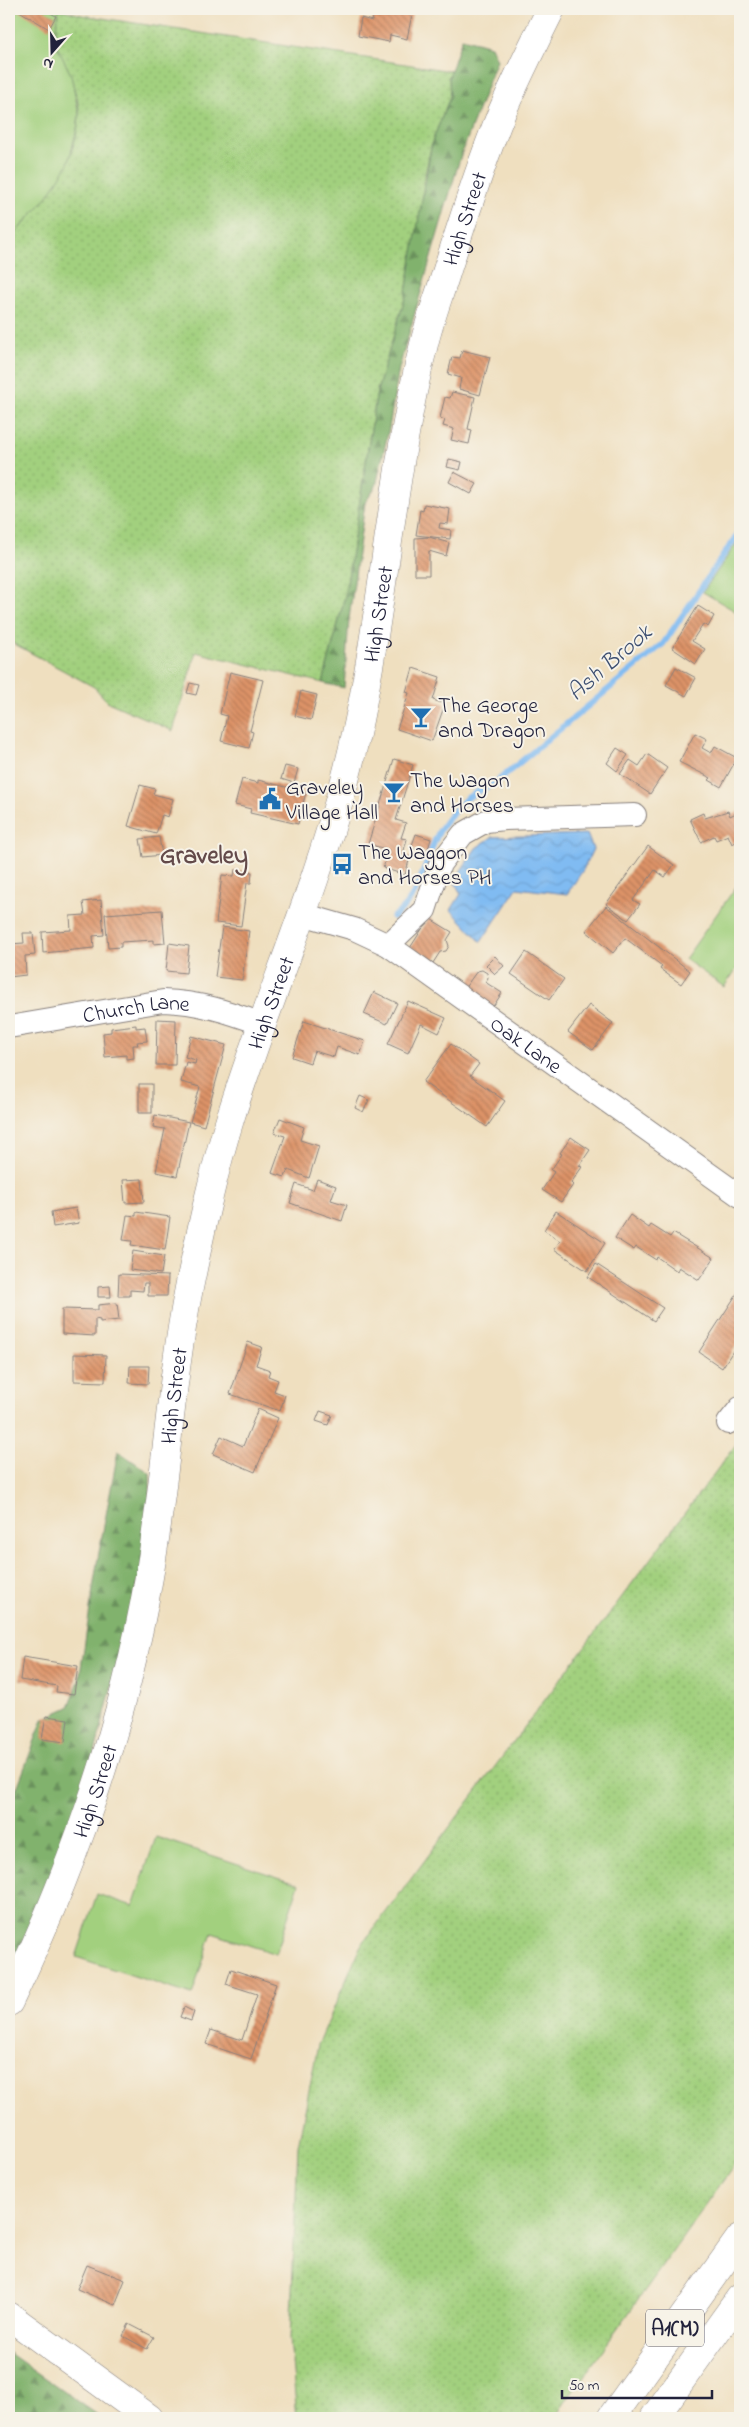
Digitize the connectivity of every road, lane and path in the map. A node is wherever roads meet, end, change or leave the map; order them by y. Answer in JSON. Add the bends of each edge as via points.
{"nodes":[{"id":1,"x":551,"y":9,"type":"edge"},
{"id":2,"x":635,"y":815,"type":"dead end"},
{"id":3,"x":302,"y":914,"type":"junction"},
{"id":4,"x":388,"y":945,"type":"junction"},
{"id":5,"x":262,"y":1024,"type":"junction"},
{"id":6,"x":9,"y":1026,"type":"edge"},
{"id":7,"x":740,"y":1196,"type":"edge"},
{"id":8,"x":9,"y":2002,"type":"edge"},
{"id":9,"x":740,"y":2238,"type":"edge"},
{"id":10,"x":740,"y":2298,"type":"edge"},
{"id":11,"x":9,"y":2316,"type":"edge"},
{"id":12,"x":149,"y":2418,"type":"edge"},
{"id":13,"x":611,"y":2418,"type":"edge"},
{"id":14,"x":654,"y":2418,"type":"edge"}],
"edges":[{"from":1,"to":3,"type":"main road","name":"High Street","via":[[501,114],[426,339],[409,420],[358,730]]},
{"from":2,"to":4,"type":"street","via":[[505,819],[486,821],[468,830],[440,864],[425,910]]},
{"from":3,"to":4,"type":"street","name":"Oak Lane","via":[[354,930]]},
{"from":3,"to":5,"type":"main road","name":"High Street"},
{"from":4,"to":7,"type":"street","name":"Oak Lane"},
{"from":5,"to":6,"type":"street","name":"Church Lane","via":[[216,1008],[163,1001]]},
{"from":5,"to":8,"type":"main road","name":"High Street","via":[[230,1118],[207,1202],[178,1346],[150,1574],[119,1713],[67,1870]]},
{"from":9,"to":13,"type":"main road","number":"A1(M)"},
{"from":10,"to":14,"type":"main road","number":"A1(M)"},
{"from":11,"to":12,"type":"main road"}]}
